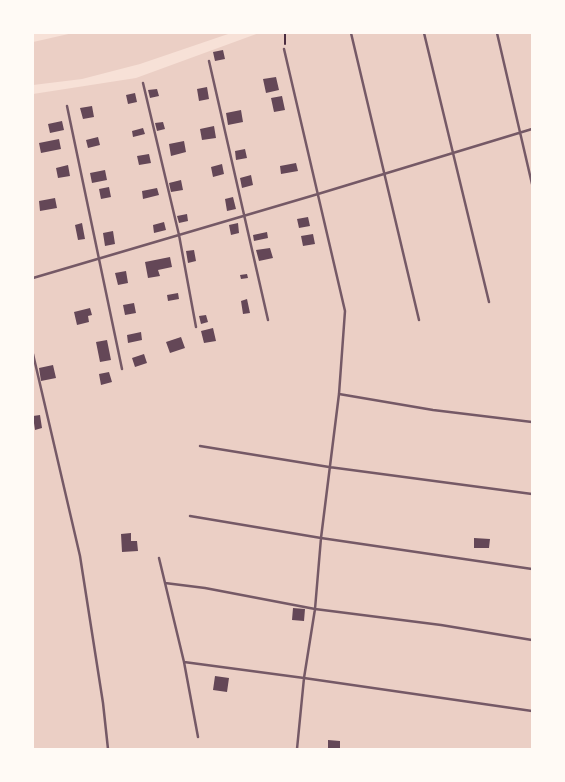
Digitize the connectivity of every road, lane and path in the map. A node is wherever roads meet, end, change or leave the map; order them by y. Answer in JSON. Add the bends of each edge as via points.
{"nodes":[{"id":1,"x":285,"y":33,"type":"edge"},
{"id":2,"x":351,"y":33,"type":"edge"},
{"id":3,"x":424,"y":33,"type":"edge"},
{"id":4,"x":497,"y":33,"type":"edge"},
{"id":5,"x":284,"y":49,"type":"joint"},
{"id":6,"x":209,"y":61,"type":"dead end"},
{"id":7,"x":143,"y":83,"type":"dead end"},
{"id":8,"x":67,"y":106,"type":"dead end"},
{"id":9,"x":532,"y":129,"type":"edge"},
{"id":10,"x":520,"y":133,"type":"junction"},
{"id":11,"x":453,"y":154,"type":"junction"},
{"id":12,"x":384,"y":174,"type":"junction"},
{"id":13,"x":532,"y":184,"type":"edge"},
{"id":14,"x":318,"y":194,"type":"junction"},
{"id":15,"x":244,"y":216,"type":"junction"},
{"id":16,"x":179,"y":235,"type":"junction"},
{"id":17,"x":99,"y":259,"type":"junction"},
{"id":18,"x":33,"y":278,"type":"edge"},
{"id":19,"x":489,"y":302,"type":"dead end"},
{"id":20,"x":268,"y":320,"type":"dead end"},
{"id":21,"x":418,"y":320,"type":"dead end"},
{"id":22,"x":196,"y":327,"type":"dead end"},
{"id":23,"x":33,"y":354,"type":"edge"},
{"id":24,"x":122,"y":369,"type":"dead end"},
{"id":25,"x":339,"y":394,"type":"junction"},
{"id":26,"x":532,"y":422,"type":"edge"},
{"id":27,"x":200,"y":446,"type":"dead end"},
{"id":28,"x":329,"y":467,"type":"junction"},
{"id":29,"x":532,"y":494,"type":"edge"},
{"id":30,"x":190,"y":516,"type":"dead end"},
{"id":31,"x":320,"y":538,"type":"junction"},
{"id":32,"x":159,"y":558,"type":"dead end"},
{"id":33,"x":532,"y":569,"type":"edge"},
{"id":34,"x":165,"y":583,"type":"junction"},
{"id":35,"x":315,"y":608,"type":"junction"},
{"id":36,"x":532,"y":640,"type":"edge"},
{"id":37,"x":184,"y":662,"type":"junction"},
{"id":38,"x":304,"y":678,"type":"junction"},
{"id":39,"x":532,"y":711,"type":"edge"},
{"id":40,"x":198,"y":737,"type":"dead end"},
{"id":41,"x":108,"y":749,"type":"edge"},
{"id":42,"x":297,"y":749,"type":"edge"}],
"edges":[{"from":1,"to":5,"type":"path"},
{"from":2,"to":12,"type":"lane"},
{"from":3,"to":11,"type":"lane"},
{"from":4,"to":10,"type":"lane"},
{"from":5,"to":14,"type":"lane"},
{"from":6,"to":15,"type":"lane"},
{"from":7,"to":16,"type":"lane"},
{"from":8,"to":17,"type":"lane"},
{"from":9,"to":10,"type":"lane"},
{"from":10,"to":11,"type":"lane"},
{"from":10,"to":13,"type":"lane"},
{"from":11,"to":12,"type":"lane"},
{"from":11,"to":19,"type":"lane"},
{"from":12,"to":14,"type":"lane"},
{"from":12,"to":21,"type":"lane"},
{"from":14,"to":15,"type":"lane"},
{"from":14,"to":25,"type":"lane","via":[[345,311]]},
{"from":15,"to":16,"type":"lane"},
{"from":15,"to":20,"type":"lane"},
{"from":16,"to":17,"type":"lane"},
{"from":16,"to":22,"type":"lane"},
{"from":17,"to":18,"type":"lane"},
{"from":17,"to":24,"type":"lane"},
{"from":23,"to":41,"type":"lane","via":[[80,556]]},
{"from":25,"to":26,"type":"lane","via":[[433,410]]},
{"from":25,"to":28,"type":"lane"},
{"from":27,"to":28,"type":"lane"},
{"from":28,"to":29,"type":"lane"},
{"from":28,"to":31,"type":"lane"},
{"from":30,"to":31,"type":"lane"},
{"from":31,"to":33,"type":"lane"},
{"from":31,"to":35,"type":"lane"},
{"from":32,"to":34,"type":"lane"},
{"from":34,"to":35,"type":"lane"},
{"from":34,"to":37,"type":"lane"},
{"from":35,"to":36,"type":"lane"},
{"from":35,"to":38,"type":"lane"},
{"from":37,"to":38,"type":"lane"},
{"from":37,"to":40,"type":"lane"},
{"from":38,"to":39,"type":"lane"},
{"from":38,"to":42,"type":"lane"}]}
